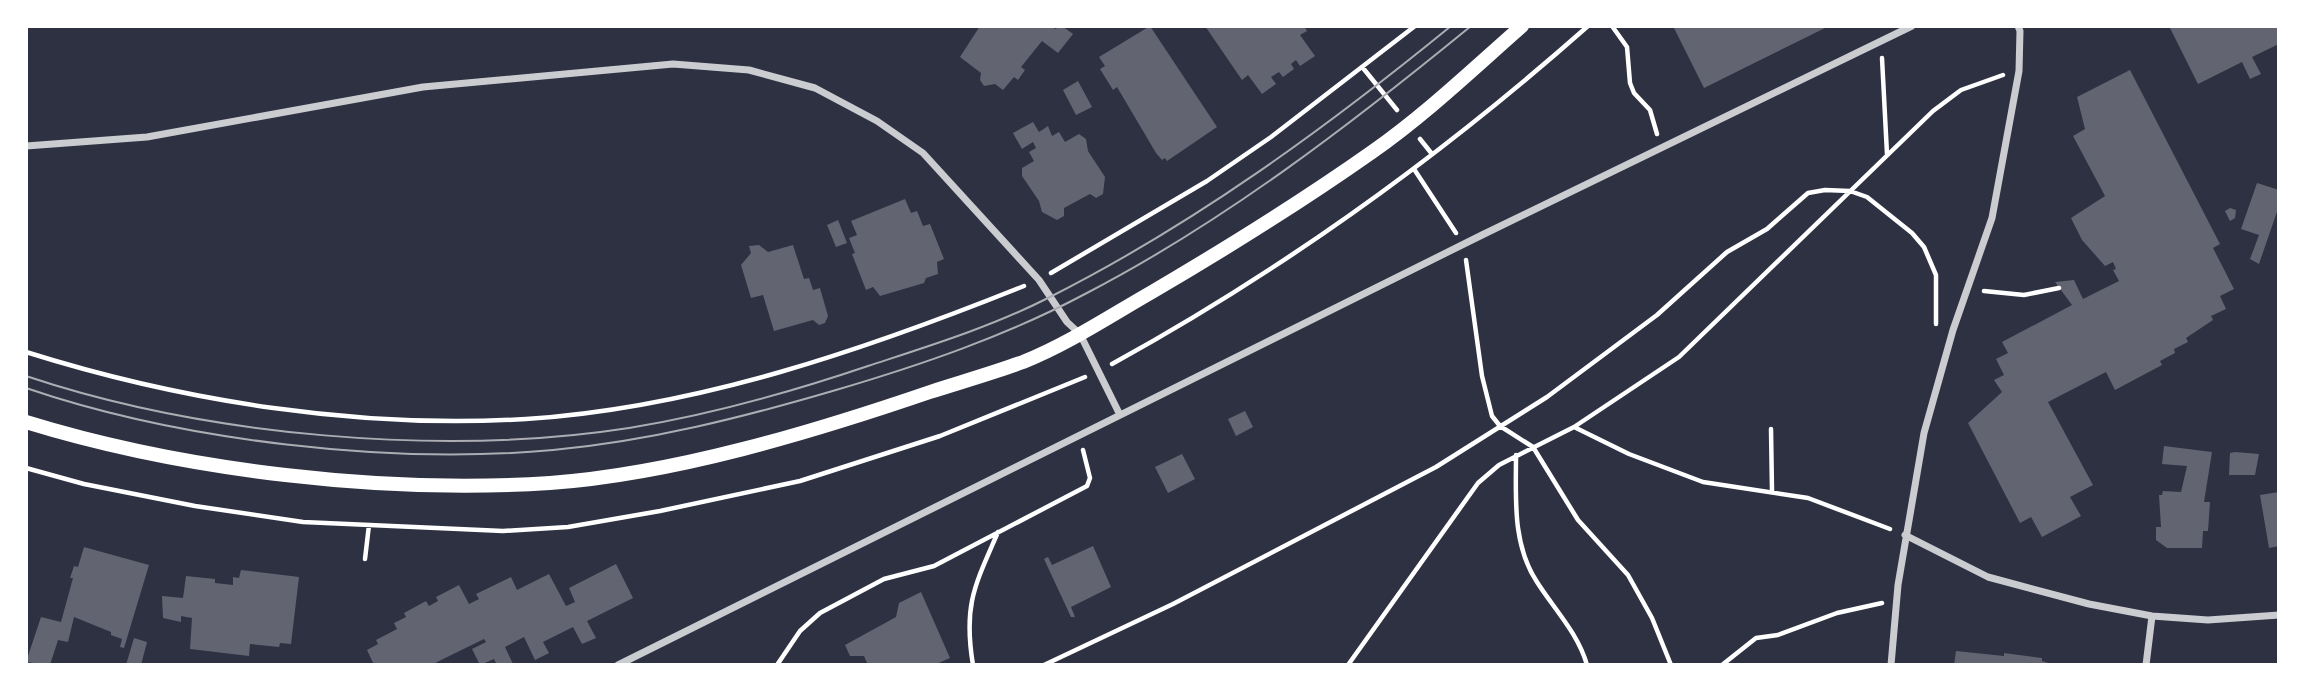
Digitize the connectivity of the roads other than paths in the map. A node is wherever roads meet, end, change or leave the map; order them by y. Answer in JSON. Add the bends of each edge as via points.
{"nodes":[{"id":1,"x":1522,"y":26,"type":"edge"},
{"id":2,"x":1912,"y":26,"type":"edge"},
{"id":3,"x":2018,"y":26,"type":"edge"},
{"id":4,"x":26,"y":146,"type":"edge"},
{"id":5,"x":1080,"y":334,"type":"junction"},
{"id":6,"x":1120,"y":415,"type":"junction"},
{"id":7,"x":26,"y":422,"type":"edge"},
{"id":8,"x":1905,"y":535,"type":"junction"},
{"id":9,"x":2279,"y":615,"type":"edge"},
{"id":10,"x":2152,"y":616,"type":"junction"},
{"id":11,"x":618,"y":665,"type":"edge"},
{"id":12,"x":1891,"y":665,"type":"edge"},
{"id":13,"x":2146,"y":665,"type":"edge"}],
"edges":[{"from":1,"to":5,"type":"main road","via":[[1375,150],[1218,254]]},
{"from":2,"to":6,"type":"street"},
{"from":3,"to":8,"type":"street","via":[[2020,71],[1992,218],[1924,433]]},
{"from":4,"to":5,"type":"street","via":[[147,137],[423,87],[673,64],[749,70],[815,88],[877,121],[923,153],[1039,280]]},
{"from":5,"to":6,"type":"street"},
{"from":5,"to":7,"type":"main road","via":[[1025,361],[855,417],[698,458],[554,483],[458,486],[273,473],[145,451]]},
{"from":6,"to":11,"type":"street"},
{"from":8,"to":10,"type":"street","via":[[1987,578]]},
{"from":8,"to":12,"type":"street"},
{"from":9,"to":10,"type":"street","via":[[2208,621]]},
{"from":10,"to":13,"type":"street"}]}
